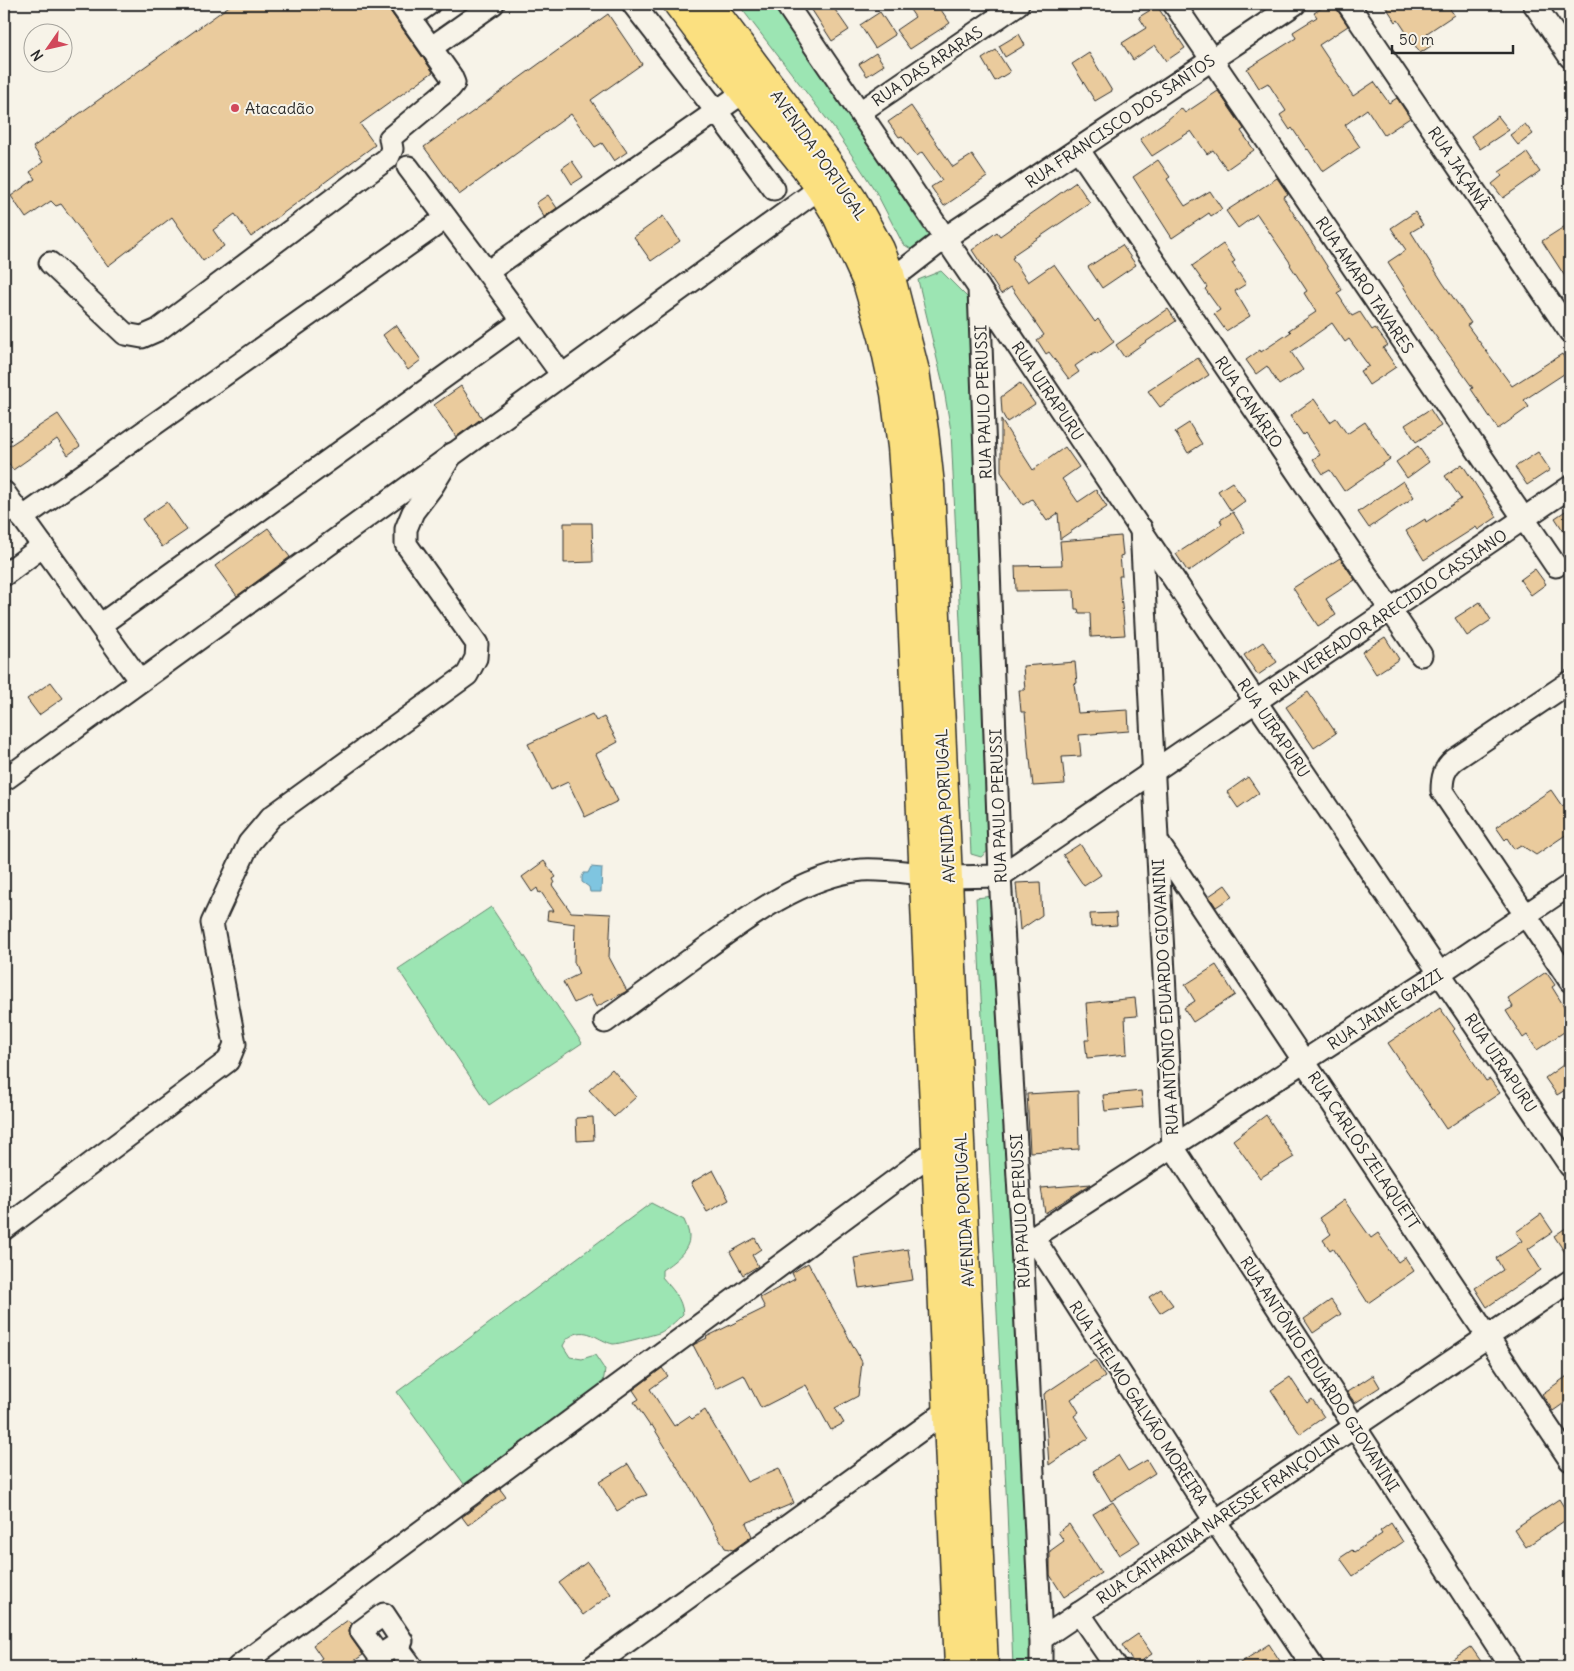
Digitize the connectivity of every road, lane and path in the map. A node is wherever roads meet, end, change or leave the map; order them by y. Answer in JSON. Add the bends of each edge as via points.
{"nodes":[{"id":1,"x":429,"y":4,"type":"edge"},
{"id":2,"x":493,"y":4,"type":"edge"},
{"id":3,"x":633,"y":4,"type":"edge"},
{"id":4,"x":678,"y":4,"type":"edge"},
{"id":5,"x":709,"y":4,"type":"edge"},
{"id":6,"x":786,"y":4,"type":"edge"},
{"id":7,"x":1018,"y":4,"type":"edge"},
{"id":8,"x":1174,"y":4,"type":"edge"},
{"id":9,"x":1295,"y":4,"type":"edge"},
{"id":10,"x":1348,"y":4,"type":"edge"},
{"id":11,"x":1534,"y":4,"type":"edge"},
{"id":12,"x":405,"y":10,"type":"edge"},
{"id":13,"x":432,"y":47,"type":"junction"},
{"id":14,"x":1570,"y":57,"type":"edge"},
{"id":15,"x":1212,"y":60,"type":"junction"},
{"id":16,"x":744,"y":92,"type":"junction"},
{"id":17,"x":717,"y":112,"type":"junction"},
{"id":18,"x":860,"y":112,"type":"junction"},
{"id":19,"x":1078,"y":149,"type":"junction"},
{"id":20,"x":408,"y":167,"type":"dead end"},
{"id":21,"x":820,"y":188,"type":"junction"},
{"id":22,"x":774,"y":189,"type":"dead end"},
{"id":23,"x":446,"y":218,"type":"junction"},
{"id":24,"x":945,"y":238,"type":"junction"},
{"id":25,"x":50,"y":263,"type":"dead end"},
{"id":26,"x":487,"y":272,"type":"junction"},
{"id":27,"x":890,"y":274,"type":"junction"},
{"id":28,"x":979,"y":288,"type":"junction"},
{"id":29,"x":522,"y":321,"type":"junction"},
{"id":30,"x":1570,"y":332,"type":"edge"},
{"id":31,"x":562,"y":375,"type":"junction"},
{"id":32,"x":452,"y":454,"type":"junction"},
{"id":33,"x":1570,"y":487,"type":"edge"},
{"id":34,"x":4,"y":492,"type":"edge"},
{"id":35,"x":22,"y":518,"type":"junction"},
{"id":36,"x":1523,"y":520,"type":"junction"},
{"id":37,"x":1141,"y":528,"type":"junction"},
{"id":38,"x":921,"y":544,"type":"junction"},
{"id":39,"x":43,"y":546,"type":"junction"},
{"id":40,"x":1556,"y":566,"type":"dead end"},
{"id":41,"x":4,"y":575,"type":"edge"},
{"id":42,"x":1391,"y":610,"type":"junction"},
{"id":43,"x":100,"y":624,"type":"junction"},
{"id":44,"x":1421,"y":654,"type":"dead end"},
{"id":45,"x":140,"y":681,"type":"junction"},
{"id":46,"x":1570,"y":682,"type":"edge"},
{"id":47,"x":1256,"y":702,"type":"junction"},
{"id":48,"x":1154,"y":771,"type":"junction"},
{"id":49,"x":7,"y":778,"type":"dead end"},
{"id":50,"x":1157,"y":840,"type":"junction"},
{"id":51,"x":936,"y":875,"type":"junction"},
{"id":52,"x":1000,"y":876,"type":"junction"},
{"id":53,"x":1570,"y":886,"type":"edge"},
{"id":54,"x":1526,"y":915,"type":"junction"},
{"id":55,"x":1440,"y":973,"type":"junction"},
{"id":56,"x":1570,"y":981,"type":"edge"},
{"id":57,"x":605,"y":1022,"type":"dead end"},
{"id":58,"x":1304,"y":1061,"type":"junction"},
{"id":59,"x":1173,"y":1147,"type":"junction"},
{"id":60,"x":936,"y":1150,"type":"junction"},
{"id":61,"x":1570,"y":1166,"type":"edge"},
{"id":62,"x":4,"y":1229,"type":"edge"},
{"id":63,"x":1028,"y":1241,"type":"junction"},
{"id":64,"x":1570,"y":1281,"type":"edge"},
{"id":65,"x":1488,"y":1337,"type":"junction"},
{"id":66,"x":947,"y":1410,"type":"junction"},
{"id":67,"x":1355,"y":1426,"type":"junction"},
{"id":68,"x":1570,"y":1460,"type":"edge"},
{"id":69,"x":1215,"y":1521,"type":"junction"},
{"id":70,"x":1079,"y":1613,"type":"junction"},
{"id":71,"x":1041,"y":1639,"type":"junction"},
{"id":72,"x":396,"y":1645,"type":"dead end"},
{"id":73,"x":238,"y":1667,"type":"edge"},
{"id":74,"x":412,"y":1667,"type":"edge"},
{"id":75,"x":592,"y":1667,"type":"edge"},
{"id":76,"x":959,"y":1667,"type":"edge"},
{"id":77,"x":984,"y":1667,"type":"edge"},
{"id":78,"x":1041,"y":1667,"type":"edge"},
{"id":79,"x":1116,"y":1667,"type":"edge"},
{"id":80,"x":1312,"y":1667,"type":"edge"},
{"id":81,"x":1511,"y":1667,"type":"edge"}],
"edges":[{"from":1,"to":12,"type":"street"},
{"from":2,"to":13,"type":"street"},
{"from":3,"to":17,"type":"street"},
{"from":4,"to":16,"type":"main road"},
{"from":5,"to":27,"type":"main road","name":"AVENIDA PORTUGAL","via":[[827,161],[870,228]]},
{"from":6,"to":18,"type":"street"},
{"from":7,"to":18,"type":"street","name":"RUA DAS ARARAS"},
{"from":8,"to":15,"type":"street","name":"RUA AMARO TAVARES"},
{"from":9,"to":15,"type":"street","name":"RUA FRANCISCO DOS SANTOS"},
{"from":10,"to":30,"type":"street","name":"RUA JAÇANÃ"},
{"from":11,"to":14,"type":"street"},
{"from":12,"to":13,"type":"street"},
{"from":13,"to":25,"type":"street","via":[[454,83],[390,138],[392,149],[388,158],[158,330],[142,337],[125,334]]},
{"from":15,"to":19,"type":"street","name":"RUA FRANCISCO DOS SANTOS"},
{"from":15,"to":36,"type":"street","name":"RUA AMARO TAVARES"},
{"from":16,"to":17,"type":"street"},
{"from":16,"to":21,"type":"main road"},
{"from":17,"to":22,"type":"street"},
{"from":17,"to":26,"type":"street"},
{"from":18,"to":24,"type":"street"},
{"from":19,"to":24,"type":"street","name":"RUA FRANCISCO DOS SANTOS"},
{"from":19,"to":42,"type":"street","name":"RUA CANÁRIO"},
{"from":20,"to":23,"type":"street"},
{"from":21,"to":31,"type":"street"},
{"from":21,"to":38,"type":"main road","via":[[837,216],[867,282],[883,337]]},
{"from":23,"to":26,"type":"street"},
{"from":23,"to":35,"type":"street"},
{"from":24,"to":27,"type":"street","name":"RUA FRANCISCO DOS SANTOS","via":[[904,268]]},
{"from":24,"to":28,"type":"street"},
{"from":26,"to":29,"type":"street"},
{"from":27,"to":38,"type":"main road","name":"AVENIDA PORTUGAL","via":[[915,371],[924,431],[930,485]]},
{"from":28,"to":37,"type":"street","name":"RUA UIRAPURU"},
{"from":28,"to":52,"type":"street","name":"RUA PAULO PERUSSI"},
{"from":29,"to":31,"type":"street"},
{"from":29,"to":43,"type":"street"},
{"from":31,"to":32,"type":"street"},
{"from":32,"to":45,"type":"street"},
{"from":32,"to":62,"type":"street","via":[[413,512],[406,529],[406,544],[477,644],[476,658],[467,675],[270,817],[249,843],[212,923],[235,1044],[228,1061]]},
{"from":33,"to":36,"type":"street","name":"RUA VEREADOR ARECIDIO CASSIANO"},
{"from":34,"to":35,"type":"street"},
{"from":35,"to":39,"type":"street"},
{"from":36,"to":40,"type":"street","name":"RUA AMARO TAVARES"},
{"from":36,"to":42,"type":"street","name":"RUA VEREADOR ARECIDIO CASSIANO"},
{"from":37,"to":47,"type":"street","name":"RUA UIRAPURU"},
{"from":37,"to":48,"type":"street","name":"RUA ANTÔNIO EDUARDO GIOVANINI"},
{"from":38,"to":51,"type":"main road","name":"AVENIDA PORTUGAL"},
{"from":39,"to":41,"type":"street"},
{"from":39,"to":43,"type":"street"},
{"from":42,"to":44,"type":"street","name":"RUA CANÁRIO"},
{"from":42,"to":47,"type":"street","name":"RUA VEREADOR ARECIDIO CASSIANO"},
{"from":43,"to":45,"type":"street"},
{"from":45,"to":49,"type":"street"},
{"from":46,"to":54,"type":"street","via":[[1454,760],[1447,766],[1442,780],[1442,791]]},
{"from":47,"to":48,"type":"street","name":"RUA VEREADOR ARECIDIO CASSIANO"},
{"from":47,"to":55,"type":"street","name":"RUA UIRAPURU"},
{"from":48,"to":50,"type":"street","name":"RUA ANTÔNIO EDUARDO GIOVANINI"},
{"from":48,"to":52,"type":"street","name":"RUA VEREADOR ARECIDIO CASSIANO"},
{"from":50,"to":58,"type":"street","name":"RUA CARLOS ZELAQUETT"},
{"from":50,"to":59,"type":"street","name":"RUA ANTÔNIO EDUARDO GIOVANINI"},
{"from":51,"to":52,"type":"street"},
{"from":51,"to":57,"type":"street","via":[[862,870],[814,883],[778,900],[725,934]]},
{"from":51,"to":60,"type":"main road"},
{"from":51,"to":77,"type":"main road","name":"AVENIDA PORTUGAL"},
{"from":52,"to":63,"type":"street","name":"RUA PAULO PERUSSI"},
{"from":53,"to":54,"type":"street","name":"RUA JAIME GAZZI"},
{"from":54,"to":55,"type":"street","name":"RUA JAIME GAZZI"},
{"from":54,"to":56,"type":"street"},
{"from":55,"to":58,"type":"street","name":"RUA JAIME GAZZI"},
{"from":55,"to":61,"type":"street","name":"RUA UIRAPURU"},
{"from":58,"to":59,"type":"street","name":"RUA JAIME GAZZI"},
{"from":58,"to":65,"type":"street","name":"RUA CARLOS ZELAQUETT"},
{"from":59,"to":63,"type":"street","name":"RUA JAIME GAZZI"},
{"from":59,"to":67,"type":"street","name":"RUA ANTÔNIO EDUARDO GIOVANINI"},
{"from":60,"to":66,"type":"main road"},
{"from":60,"to":73,"type":"street"},
{"from":63,"to":69,"type":"street","name":"RUA THELMO GALVÃO MOREIRA"},
{"from":63,"to":71,"type":"street","name":"RUA PAULO PERUSSI"},
{"from":64,"to":65,"type":"street","name":"RUA CATHARINA NARESSE FRANÇOLIN"},
{"from":65,"to":67,"type":"street","name":"RUA CATHARINA NARESSE FRANÇOLIN"},
{"from":65,"to":68,"type":"street","name":"RUA CARLOS ZELAQUETT"},
{"from":66,"to":75,"type":"street"},
{"from":66,"to":76,"type":"main road"},
{"from":67,"to":69,"type":"street","name":"RUA CATHARINA NARESSE FRANÇOLIN"},
{"from":67,"to":81,"type":"street","name":"RUA ANTÔNIO EDUARDO GIOVANINI"},
{"from":69,"to":70,"type":"street","name":"RUA CATHARINA NARESSE FRANÇOLIN"},
{"from":69,"to":80,"type":"street","name":"RUA THELMO GALVÃO MOREIRA"},
{"from":70,"to":71,"type":"street","name":"RUA CATHARINA NARESSE FRANÇOLIN"},
{"from":70,"to":79,"type":"street"},
{"from":71,"to":78,"type":"street","name":"RUA PAULO PERUSSI"},
{"from":72,"to":74,"type":"street"}]}
